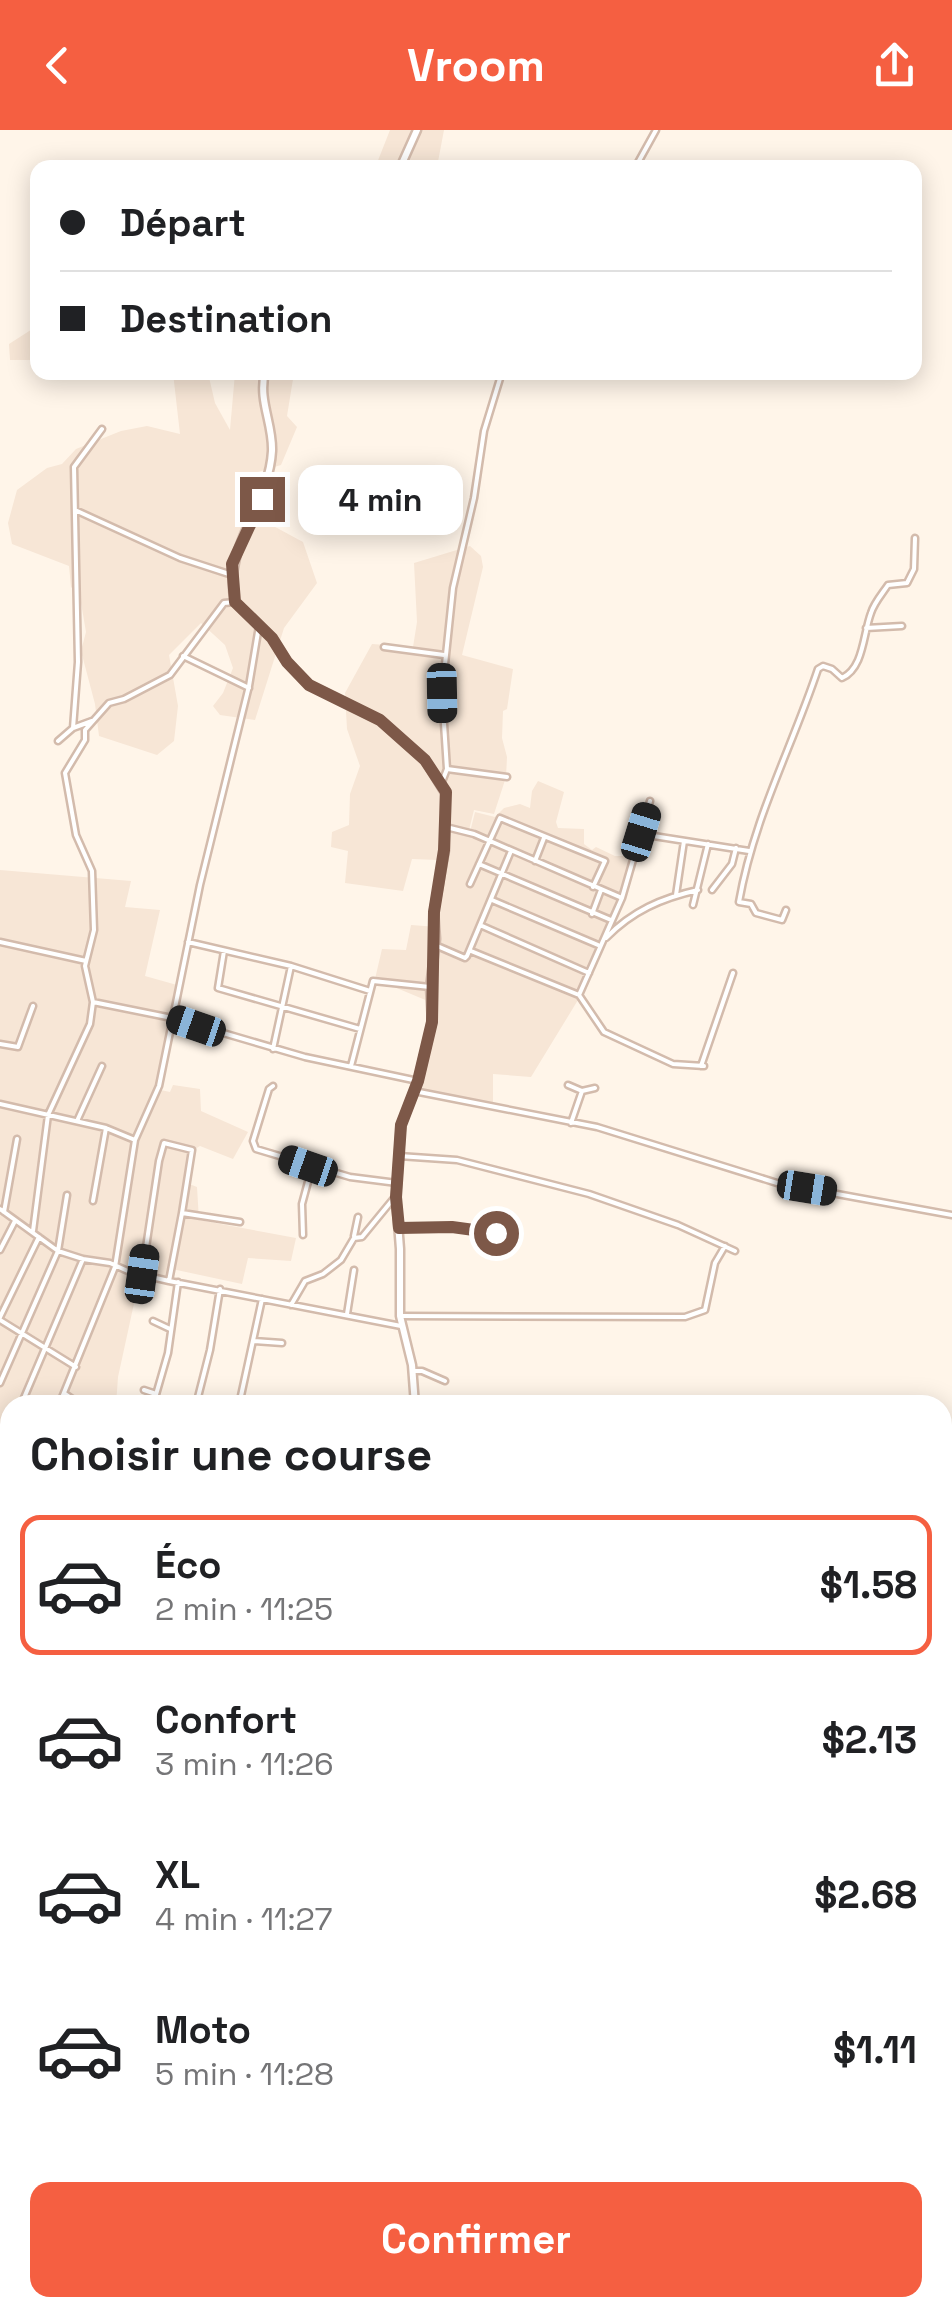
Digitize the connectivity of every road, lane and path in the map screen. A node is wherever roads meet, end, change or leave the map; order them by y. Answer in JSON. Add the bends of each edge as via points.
{"nodes":[{"id":1,"x":417,"y":130,"type":"edge"},
{"id":2,"x":656,"y":130,"type":"edge"},
{"id":3,"x":404,"y":160,"type":"edge"},
{"id":4,"x":639,"y":160,"type":"edge"},
{"id":5,"x":262,"y":380,"type":"edge"},
{"id":6,"x":500,"y":380,"type":"edge"},
{"id":7,"x":102,"y":430,"type":"dead end"},
{"id":8,"x":75,"y":510,"type":"junction"},
{"id":9,"x":915,"y":538,"type":"dead end"},
{"id":10,"x":232,"y":576,"type":"junction"},
{"id":11,"x":235,"y":602,"type":"junction"},
{"id":12,"x":259,"y":626,"type":"junction"},
{"id":13,"x":902,"y":626,"type":"dead end"},
{"id":14,"x":866,"y":628,"type":"junction"},
{"id":15,"x":384,"y":647,"type":"dead end"},
{"id":16,"x":445,"y":655,"type":"junction"},
{"id":17,"x":183,"y":656,"type":"junction"},
{"id":18,"x":249,"y":688,"type":"junction"},
{"id":19,"x":94,"y":720,"type":"junction"},
{"id":20,"x":73,"y":728,"type":"junction"},
{"id":21,"x":58,"y":741,"type":"dead end"},
{"id":22,"x":447,"y":769,"type":"junction"},
{"id":23,"x":507,"y":777,"type":"dead end"},
{"id":24,"x":442,"y":782,"type":"junction"},
{"id":25,"x":650,"y":801,"type":"dead end"},
{"id":26,"x":446,"y":827,"type":"junction"},
{"id":27,"x":641,"y":834,"type":"junction"},
{"id":28,"x":545,"y":836,"type":"junction"},
{"id":29,"x":684,"y":840,"type":"junction"},
{"id":30,"x":490,"y":842,"type":"junction"},
{"id":31,"x":708,"y":844,"type":"junction"},
{"id":32,"x":736,"y":848,"type":"junction"},
{"id":33,"x":512,"y":850,"type":"junction"},
{"id":34,"x":749,"y":852,"type":"junction"},
{"id":35,"x":535,"y":861,"type":"junction"},
{"id":36,"x":479,"y":864,"type":"junction"},
{"id":37,"x":502,"y":876,"type":"junction"},
{"id":38,"x":470,"y":884,"type":"dead end"},
{"id":39,"x":593,"y":887,"type":"junction"},
{"id":40,"x":601,"y":890,"type":"junction"},
{"id":41,"x":698,"y":890,"type":"junction"},
{"id":42,"x":712,"y":890,"type":"dead end"},
{"id":43,"x":676,"y":895,"type":"junction"},
{"id":44,"x":622,"y":898,"type":"junction"},
{"id":45,"x":492,"y":900,"type":"junction"},
{"id":46,"x":693,"y":904,"type":"dead end"},
{"id":47,"x":786,"y":910,"type":"dead end"},
{"id":48,"x":592,"y":914,"type":"junction"},
{"id":49,"x":611,"y":920,"type":"junction"},
{"id":50,"x":480,"y":925,"type":"junction"},
{"id":51,"x":0,"y":942,"type":"edge"},
{"id":52,"x":188,"y":942,"type":"junction"},
{"id":53,"x":602,"y":944,"type":"junction"},
{"id":54,"x":434,"y":945,"type":"junction"},
{"id":55,"x":224,"y":949,"type":"junction"},
{"id":56,"x":470,"y":951,"type":"junction"},
{"id":57,"x":86,"y":961,"type":"junction"},
{"id":58,"x":291,"y":966,"type":"junction"},
{"id":59,"x":588,"y":973,"type":"junction"},
{"id":60,"x":733,"y":973,"type":"dead end"},
{"id":61,"x":430,"y":987,"type":"junction"},
{"id":62,"x":370,"y":991,"type":"junction"},
{"id":63,"x":579,"y":995,"type":"junction"},
{"id":64,"x":93,"y":1002,"type":"junction"},
{"id":65,"x":33,"y":1006,"type":"dead end"},
{"id":66,"x":282,"y":1006,"type":"junction"},
{"id":67,"x":172,"y":1018,"type":"junction"},
{"id":68,"x":360,"y":1029,"type":"junction"},
{"id":69,"x":0,"y":1044,"type":"edge"},
{"id":70,"x":273,"y":1049,"type":"junction"},
{"id":71,"x":102,"y":1066,"type":"dead end"},
{"id":72,"x":350,"y":1067,"type":"junction"},
{"id":73,"x":418,"y":1081,"type":"junction"},
{"id":74,"x":273,"y":1086,"type":"dead end"},
{"id":75,"x":568,"y":1086,"type":"dead end"},
{"id":76,"x":596,"y":1088,"type":"dead end"},
{"id":77,"x":414,"y":1090,"type":"junction"},
{"id":78,"x":582,"y":1091,"type":"junction"},
{"id":79,"x":0,"y":1104,"type":"edge"},
{"id":80,"x":48,"y":1115,"type":"junction"},
{"id":81,"x":77,"y":1121,"type":"junction"},
{"id":82,"x":571,"y":1122,"type":"junction"},
{"id":83,"x":106,"y":1128,"type":"junction"},
{"id":84,"x":17,"y":1139,"type":"dead end"},
{"id":85,"x":135,"y":1140,"type":"junction"},
{"id":86,"x":399,"y":1156,"type":"junction"},
{"id":87,"x":312,"y":1167,"type":"junction"},
{"id":88,"x":397,"y":1182,"type":"junction"},
{"id":89,"x":67,"y":1195,"type":"dead end"},
{"id":90,"x":396,"y":1197,"type":"junction"},
{"id":91,"x":93,"y":1200,"type":"dead end"},
{"id":92,"x":2,"y":1210,"type":"edge"},
{"id":93,"x":182,"y":1213,"type":"junction"},
{"id":94,"x":952,"y":1215,"type":"edge"},
{"id":95,"x":358,"y":1216,"type":"dead end"},
{"id":96,"x":15,"y":1221,"type":"junction"},
{"id":97,"x":240,"y":1222,"type":"dead end"},
{"id":98,"x":399,"y":1228,"type":"junction"},
{"id":99,"x":33,"y":1231,"type":"junction"},
{"id":100,"x":496,"y":1233,"type":"dead end"},
{"id":101,"x":302,"y":1235,"type":"dead end"},
{"id":102,"x":38,"y":1238,"type":"junction"},
{"id":103,"x":354,"y":1238,"type":"junction"},
{"id":104,"x":725,"y":1246,"type":"junction"},
{"id":105,"x":0,"y":1250,"type":"edge"},
{"id":106,"x":735,"y":1250,"type":"dead end"},
{"id":107,"x":58,"y":1251,"type":"junction"},
{"id":108,"x":83,"y":1259,"type":"junction"},
{"id":109,"x":115,"y":1267,"type":"junction"},
{"id":110,"x":354,"y":1270,"type":"dead end"},
{"id":111,"x":142,"y":1274,"type":"junction"},
{"id":112,"x":169,"y":1281,"type":"junction"},
{"id":113,"x":178,"y":1282,"type":"junction"},
{"id":114,"x":220,"y":1289,"type":"junction"},
{"id":115,"x":262,"y":1299,"type":"junction"},
{"id":116,"x":291,"y":1305,"type":"junction"},
{"id":117,"x":346,"y":1314,"type":"junction"},
{"id":118,"x":400,"y":1316,"type":"junction"},
{"id":119,"x":0,"y":1319,"type":"edge"},
{"id":120,"x":153,"y":1321,"type":"dead end"},
{"id":121,"x":401,"y":1326,"type":"junction"},
{"id":122,"x":170,"y":1329,"type":"junction"},
{"id":123,"x":22,"y":1333,"type":"junction"},
{"id":124,"x":254,"y":1340,"type":"junction"},
{"id":125,"x":282,"y":1343,"type":"dead end"},
{"id":126,"x":46,"y":1349,"type":"junction"},
{"id":127,"x":76,"y":1367,"type":"junction"},
{"id":128,"x":412,"y":1371,"type":"junction"},
{"id":129,"x":446,"y":1380,"type":"dead end"},
{"id":130,"x":0,"y":1383,"type":"edge"},
{"id":131,"x":144,"y":1390,"type":"dead end"},
{"id":132,"x":65,"y":1394,"type":"edge"},
{"id":133,"x":156,"y":1394,"type":"joint"},
{"id":134,"x":25,"y":1395,"type":"edge"},
{"id":135,"x":199,"y":1395,"type":"edge"},
{"id":136,"x":242,"y":1395,"type":"edge"},
{"id":137,"x":414,"y":1395,"type":"edge"}],
"edges":[{"from":1,"to":3,"type":"street"},
{"from":2,"to":4,"type":"street"},
{"from":5,"to":10,"type":"street","via":[[272,453],[264,494],[240,541]]},
{"from":6,"to":16,"type":"street","via":[[484,431]]},
{"from":7,"to":8,"type":"street","via":[[74,467]]},
{"from":8,"to":10,"type":"street"},
{"from":8,"to":20,"type":"street"},
{"from":9,"to":14,"type":"street","via":[[908,583],[888,585]]},
{"from":10,"to":11,"type":"street"},
{"from":11,"to":12,"type":"street"},
{"from":11,"to":17,"type":"street","via":[[224,603]]},
{"from":12,"to":18,"type":"street"},
{"from":12,"to":24,"type":"street","via":[[309,685],[380,720]]},
{"from":13,"to":14,"type":"street"},
{"from":14,"to":34,"type":"street","via":[[846,678],[818,669]]},
{"from":15,"to":16,"type":"street"},
{"from":16,"to":22,"type":"street"},
{"from":17,"to":18,"type":"street"},
{"from":17,"to":19,"type":"street","via":[[170,675],[109,703]]},
{"from":18,"to":52,"type":"street"},
{"from":19,"to":20,"type":"street"},
{"from":19,"to":57,"type":"street","via":[[65,773],[76,835],[92,872],[94,930]]},
{"from":20,"to":21,"type":"street"},
{"from":22,"to":23,"type":"street"},
{"from":22,"to":24,"type":"street"},
{"from":24,"to":26,"type":"street"},
{"from":25,"to":27,"type":"street"},
{"from":26,"to":30,"type":"street"},
{"from":26,"to":54,"type":"street"},
{"from":27,"to":29,"type":"street"},
{"from":27,"to":44,"type":"street"},
{"from":28,"to":30,"type":"street","via":[[500,818]]},
{"from":28,"to":35,"type":"street"},
{"from":28,"to":39,"type":"street","via":[[606,862]]},
{"from":29,"to":31,"type":"street"},
{"from":29,"to":43,"type":"street"},
{"from":30,"to":33,"type":"street"},
{"from":30,"to":36,"type":"street"},
{"from":31,"to":32,"type":"street"},
{"from":31,"to":41,"type":"street"},
{"from":32,"to":34,"type":"street"},
{"from":32,"to":42,"type":"street"},
{"from":33,"to":35,"type":"street"},
{"from":33,"to":37,"type":"street"},
{"from":34,"to":47,"type":"street","via":[[739,902],[782,920]]},
{"from":35,"to":39,"type":"street"},
{"from":36,"to":37,"type":"street"},
{"from":36,"to":38,"type":"street"},
{"from":37,"to":45,"type":"street"},
{"from":37,"to":48,"type":"street"},
{"from":39,"to":40,"type":"street"},
{"from":40,"to":44,"type":"street"},
{"from":40,"to":48,"type":"street"},
{"from":41,"to":43,"type":"street"},
{"from":41,"to":46,"type":"street"},
{"from":43,"to":53,"type":"street","via":[[641,910]]},
{"from":44,"to":49,"type":"street"},
{"from":45,"to":50,"type":"street"},
{"from":45,"to":53,"type":"street"},
{"from":48,"to":49,"type":"street"},
{"from":49,"to":53,"type":"street"},
{"from":50,"to":56,"type":"street"},
{"from":50,"to":59,"type":"street"},
{"from":51,"to":57,"type":"street"},
{"from":52,"to":55,"type":"street"},
{"from":52,"to":67,"type":"street"},
{"from":53,"to":59,"type":"street"},
{"from":54,"to":56,"type":"street","via":[[465,958]]},
{"from":54,"to":61,"type":"street"},
{"from":55,"to":58,"type":"street"},
{"from":55,"to":66,"type":"street","via":[[218,988]]},
{"from":56,"to":63,"type":"street"},
{"from":57,"to":64,"type":"street"},
{"from":58,"to":62,"type":"street"},
{"from":58,"to":66,"type":"street"},
{"from":59,"to":63,"type":"street"},
{"from":60,"to":63,"type":"street","via":[[703,1066],[673,1064],[604,1032]]},
{"from":61,"to":62,"type":"street","via":[[373,981]]},
{"from":61,"to":73,"type":"street","via":[[432,1022]]},
{"from":62,"to":68,"type":"street"},
{"from":64,"to":67,"type":"street"},
{"from":64,"to":80,"type":"street","via":[[90,1024]]},
{"from":65,"to":69,"type":"street","via":[[18,1047]]},
{"from":66,"to":68,"type":"street"},
{"from":66,"to":70,"type":"street"},
{"from":67,"to":70,"type":"street"},
{"from":67,"to":85,"type":"street","via":[[160,1086]]},
{"from":68,"to":72,"type":"street"},
{"from":70,"to":72,"type":"street"},
{"from":71,"to":81,"type":"street"},
{"from":72,"to":73,"type":"street"},
{"from":73,"to":77,"type":"street"},
{"from":74,"to":87,"type":"street","via":[[253,1146]]},
{"from":75,"to":78,"type":"street"},
{"from":76,"to":78,"type":"street"},
{"from":77,"to":82,"type":"street"},
{"from":77,"to":86,"type":"street"},
{"from":78,"to":82,"type":"street"},
{"from":79,"to":80,"type":"street"},
{"from":80,"to":81,"type":"street"},
{"from":80,"to":99,"type":"street"},
{"from":81,"to":83,"type":"street"},
{"from":82,"to":94,"type":"street","via":[[777,1182]]},
{"from":83,"to":85,"type":"street"},
{"from":83,"to":91,"type":"street"},
{"from":84,"to":92,"type":"street"},
{"from":85,"to":109,"type":"street"},
{"from":86,"to":88,"type":"street"},
{"from":86,"to":104,"type":"street","via":[[456,1160],[589,1194]]},
{"from":87,"to":88,"type":"street"},
{"from":87,"to":101,"type":"street"},
{"from":88,"to":90,"type":"street"},
{"from":89,"to":107,"type":"street"},
{"from":90,"to":98,"type":"street"},
{"from":90,"to":103,"type":"street"},
{"from":92,"to":96,"type":"street"},
{"from":93,"to":97,"type":"street"},
{"from":93,"to":111,"type":"street","via":[[192,1150],[164,1143]]},
{"from":93,"to":112,"type":"street"},
{"from":95,"to":103,"type":"street"},
{"from":96,"to":99,"type":"street"},
{"from":96,"to":105,"type":"street"},
{"from":98,"to":100,"type":"street"},
{"from":98,"to":118,"type":"street"},
{"from":99,"to":102,"type":"street"},
{"from":102,"to":107,"type":"street"},
{"from":102,"to":119,"type":"street"},
{"from":103,"to":116,"type":"street","via":[[341,1260],[305,1282]]},
{"from":104,"to":106,"type":"street"},
{"from":104,"to":118,"type":"street","via":[[705,1310],[685,1317]]},
{"from":107,"to":108,"type":"street"},
{"from":107,"to":123,"type":"street"},
{"from":108,"to":109,"type":"street"},
{"from":108,"to":126,"type":"street"},
{"from":109,"to":111,"type":"street"},
{"from":109,"to":127,"type":"street"},
{"from":110,"to":117,"type":"street"},
{"from":111,"to":112,"type":"street"},
{"from":112,"to":113,"type":"street"},
{"from":113,"to":114,"type":"street"},
{"from":113,"to":122,"type":"street"},
{"from":114,"to":115,"type":"street"},
{"from":114,"to":135,"type":"street"},
{"from":115,"to":116,"type":"street"},
{"from":115,"to":124,"type":"street"},
{"from":116,"to":117,"type":"street"},
{"from":117,"to":121,"type":"street"},
{"from":118,"to":121,"type":"street"},
{"from":119,"to":123,"type":"street"},
{"from":120,"to":122,"type":"street"},
{"from":121,"to":128,"type":"street"},
{"from":122,"to":133,"type":"street"},
{"from":123,"to":126,"type":"street"},
{"from":123,"to":130,"type":"street"},
{"from":124,"to":125,"type":"street"},
{"from":124,"to":136,"type":"street"},
{"from":126,"to":127,"type":"street"},
{"from":126,"to":134,"type":"street"},
{"from":127,"to":132,"type":"street"},
{"from":128,"to":129,"type":"street"},
{"from":128,"to":137,"type":"street"},
{"from":131,"to":133,"type":"street"}]}
